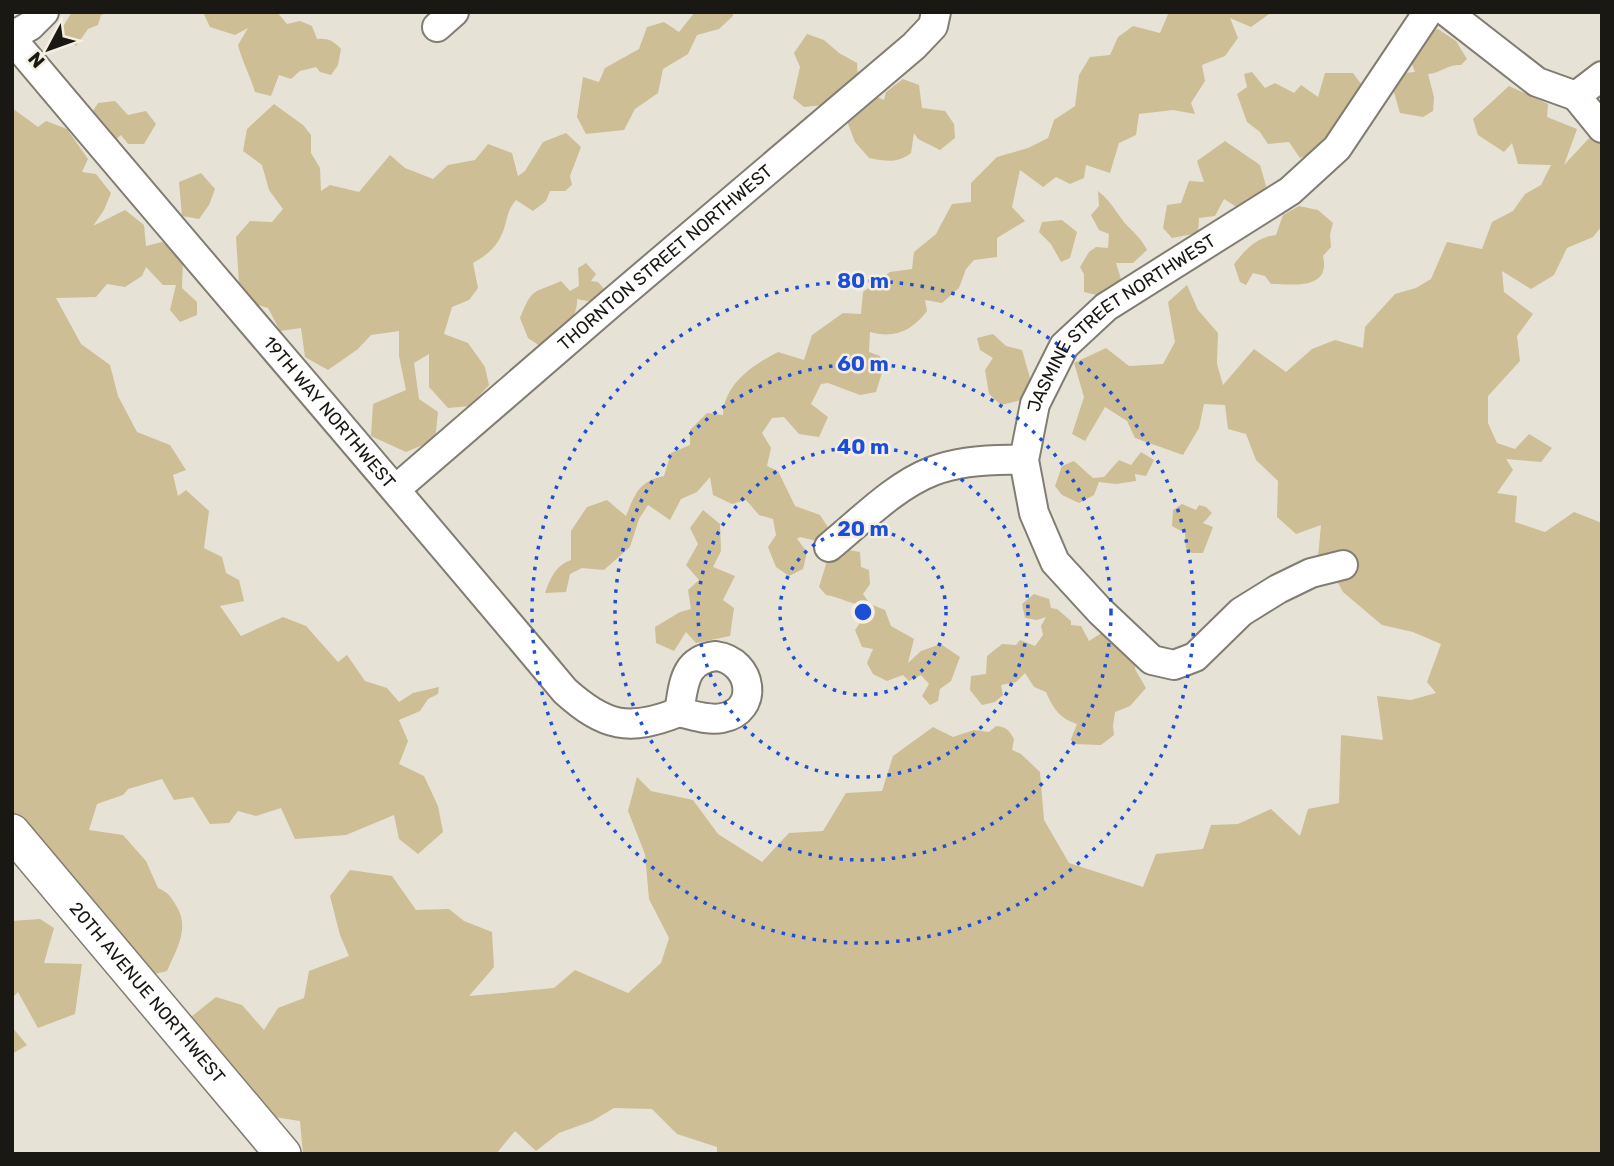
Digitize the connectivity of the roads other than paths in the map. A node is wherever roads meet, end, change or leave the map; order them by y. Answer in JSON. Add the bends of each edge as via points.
{"nodes":[{"id":1,"x":44,"y":12,"type":"edge"},
{"id":2,"x":1429,"y":12,"type":"edge"},
{"id":3,"x":1447,"y":12,"type":"edge"},
{"id":4,"x":935,"y":19,"type":"edge"},
{"id":5,"x":12,"y":37,"type":"edge"},
{"id":6,"x":1602,"y":76,"type":"edge"},
{"id":7,"x":1576,"y":96,"type":"junction"},
{"id":8,"x":1602,"y":128,"type":"edge"},
{"id":9,"x":1024,"y":460,"type":"junction"},
{"id":10,"x":396,"y":489,"type":"junction"},
{"id":11,"x":829,"y":547,"type":"dead end"},
{"id":12,"x":1343,"y":565,"type":"dead end"},
{"id":13,"x":680,"y":712,"type":"dead end"},
{"id":14,"x":12,"y":832,"type":"edge"},
{"id":15,"x":283,"y":1154,"type":"edge"}],
"edges":[{"from":1,"to":5,"type":"street"},
{"from":2,"to":9,"type":"street","name":"JASMINE STREET NORTHWEST","via":[[1337,148],[1290,191],[1106,307],[1064,346],[1035,404]]},
{"from":3,"to":7,"type":"street","via":[[1537,82]]},
{"from":4,"to":10,"type":"street","name":"THORNTON STREET NORTHWEST","via":[[914,46]]},
{"from":5,"to":10,"type":"street","name":"19TH WAY NORTHWEST"},
{"from":6,"to":7,"type":"street"},
{"from":7,"to":8,"type":"street"},
{"from":9,"to":11,"type":"street","via":[[993,459],[934,471],[890,497]]},
{"from":9,"to":12,"type":"street","name":"JASMINE STREET NORTHWEST","via":[[1034,513],[1055,562],[1153,660],[1174,665],[1195,657],[1241,612],[1311,573]]},
{"from":10,"to":13,"type":"street","name":"19TH WAY NORTHWEST","via":[[565,691],[587,711],[610,721],[634,724]]},
{"from":14,"to":15,"type":"street","name":"20TH AVENUE NORTHWEST"}]}
